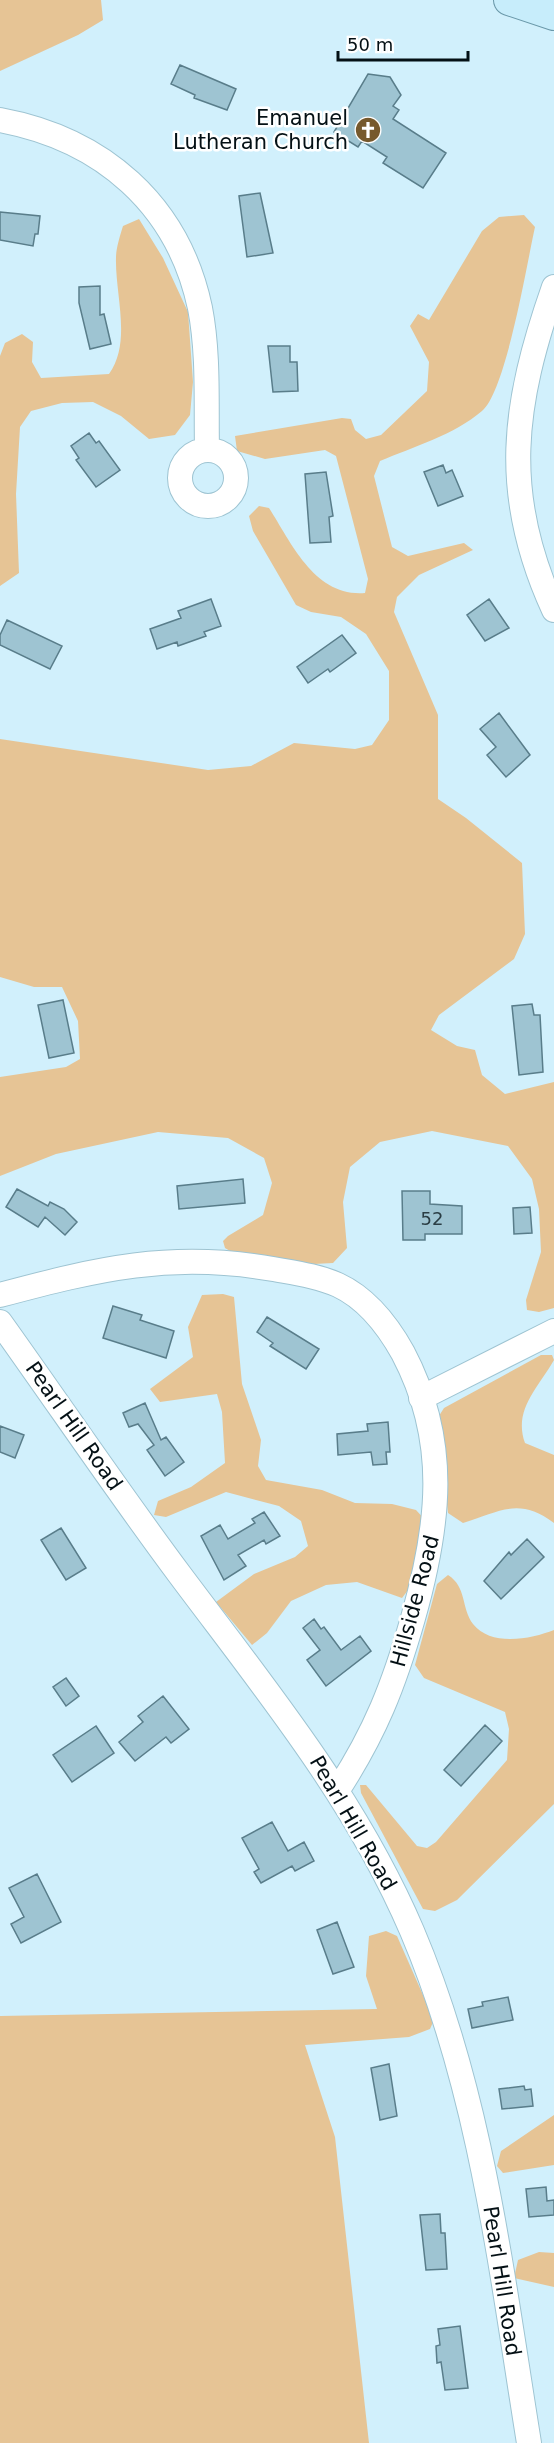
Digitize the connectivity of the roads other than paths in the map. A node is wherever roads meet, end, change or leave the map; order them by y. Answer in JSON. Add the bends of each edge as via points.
{"nodes":[{"id":1,"x":509,"y":0,"type":"edge"},
{"id":2,"x":554,"y":15,"type":"edge"},
{"id":3,"x":0,"y":120,"type":"edge"},
{"id":4,"x":554,"y":287,"type":"edge"},
{"id":5,"x":207,"y":450,"type":"dead end"},
{"id":6,"x":554,"y":610,"type":"edge"},
{"id":7,"x":0,"y":1296,"type":"edge"},
{"id":8,"x":0,"y":1322,"type":"edge"},
{"id":9,"x":554,"y":1331,"type":"edge"},
{"id":10,"x":421,"y":1398,"type":"junction"},
{"id":11,"x":337,"y":1791,"type":"junction"},
{"id":12,"x":529,"y":2443,"type":"edge"}],
"edges":[{"from":1,"to":2,"type":"main road"},
{"from":3,"to":5,"type":"street","via":[[52,133],[104,160],[133,184],[167,226],[200,308]]},
{"from":4,"to":6,"type":"street","via":[[525,378],[518,448],[518,477],[527,532]]},
{"from":7,"to":10,"type":"street","name":"Hillside Road","via":[[82,1273],[179,1260],[239,1263],[298,1273],[340,1286],[373,1311],[400,1348]]},
{"from":8,"to":11,"type":"street","name":"Pearl Hill Road","via":[[173,1566],[295,1725]]},
{"from":9,"to":10,"type":"street"},
{"from":10,"to":11,"type":"street","name":"Hillside Road","via":[[437,1492],[429,1563],[381,1715]]},
{"from":11,"to":12,"type":"street","name":"Pearl Hill Road","via":[[377,1857],[412,1932],[456,2052],[492,2216]]}]}
